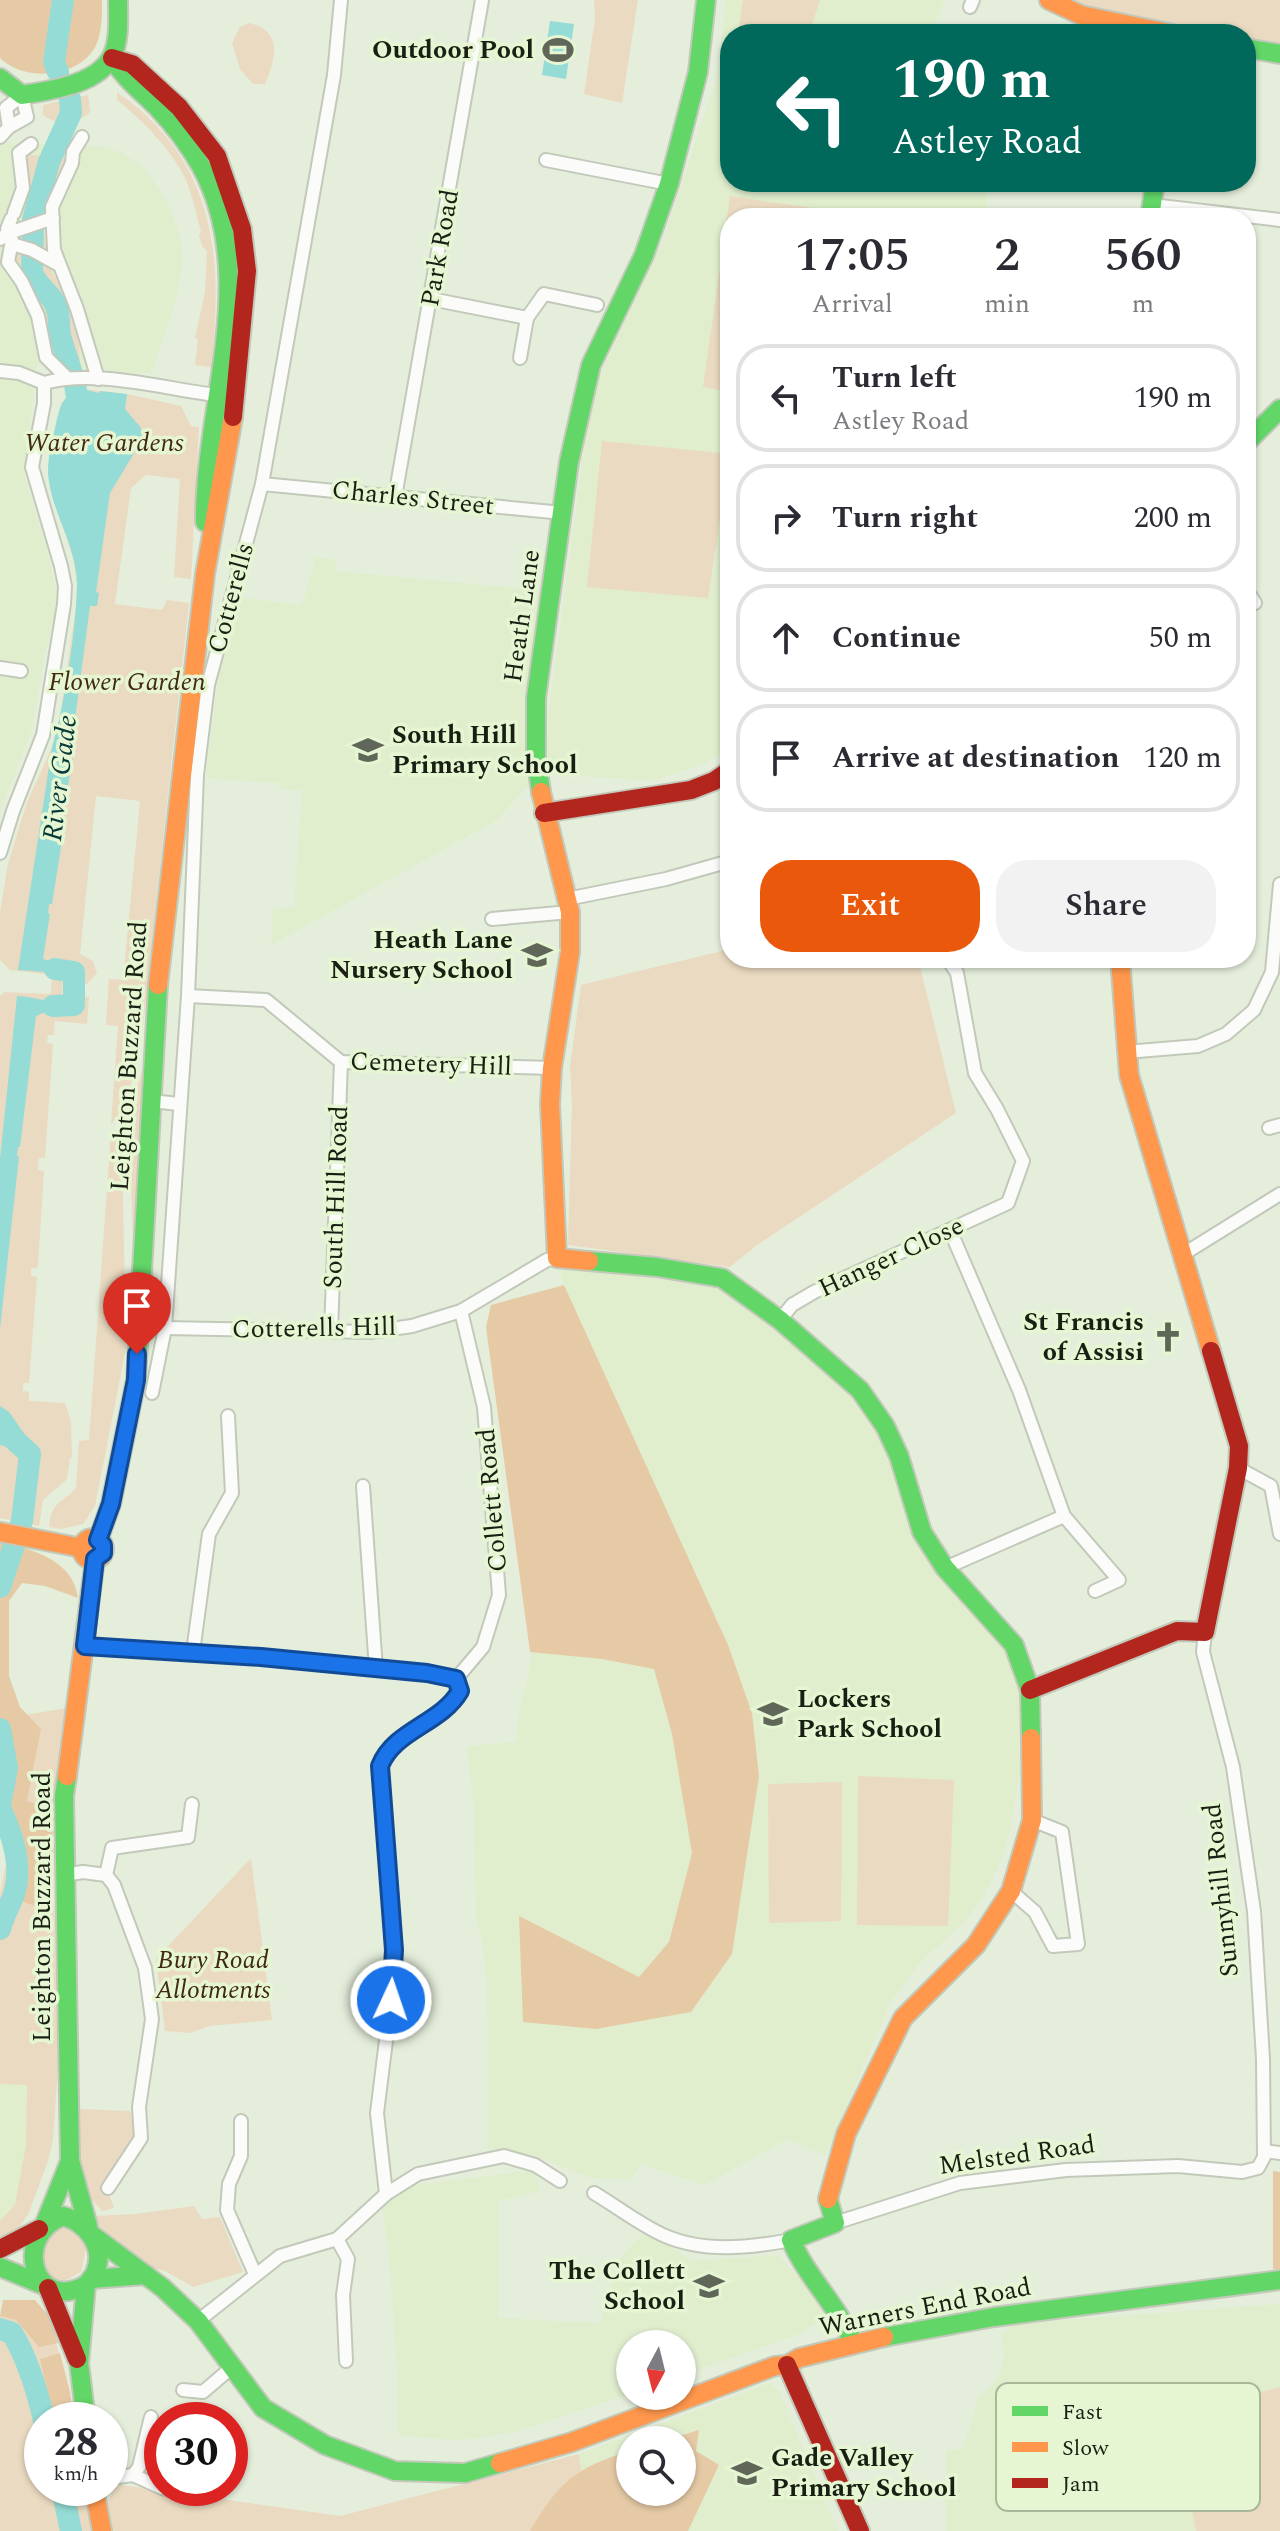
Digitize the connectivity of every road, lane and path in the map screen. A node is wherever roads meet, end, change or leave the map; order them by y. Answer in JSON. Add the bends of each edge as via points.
{"nodes":[{"id":1,"x":118,"y":0,"type":"edge"},
{"id":2,"x":341,"y":0,"type":"edge"},
{"id":3,"x":482,"y":0,"type":"edge"},
{"id":4,"x":706,"y":0,"type":"edge"},
{"id":5,"x":1049,"y":0,"type":"edge"},
{"id":6,"x":1125,"y":24,"type":"edge"},
{"id":7,"x":1256,"y":50,"type":"edge"},
{"id":8,"x":1280,"y":54,"type":"edge"},
{"id":9,"x":112,"y":58,"type":"junction"},
{"id":10,"x":0,"y":78,"type":"edge"},
{"id":11,"x":22,"y":95,"type":"junction"},
{"id":12,"x":4,"y":132,"type":"edge"},
{"id":13,"x":82,"y":137,"type":"dead end"},
{"id":14,"x":31,"y":144,"type":"dead end"},
{"id":15,"x":546,"y":160,"type":"dead end"},
{"id":16,"x":669,"y":184,"type":"junction"},
{"id":17,"x":53,"y":218,"type":"junction"},
{"id":18,"x":1256,"y":218,"type":"edge"},
{"id":19,"x":1280,"y":220,"type":"edge"},
{"id":20,"x":7,"y":238,"type":"edge"},
{"id":21,"x":59,"y":265,"type":"junction"},
{"id":22,"x":431,"y":299,"type":"junction"},
{"id":23,"x":597,"y":305,"type":"dead end"},
{"id":24,"x":527,"y":318,"type":"junction"},
{"id":25,"x":520,"y":358,"type":"dead end"},
{"id":26,"x":0,"y":371,"type":"edge"},
{"id":27,"x":66,"y":377,"type":"junction"},
{"id":28,"x":98,"y":379,"type":"junction"},
{"id":29,"x":44,"y":383,"type":"junction"},
{"id":30,"x":217,"y":395,"type":"junction"},
{"id":31,"x":237,"y":397,"type":"junction"},
{"id":32,"x":1280,"y":409,"type":"edge"},
{"id":33,"x":1256,"y":433,"type":"edge"},
{"id":34,"x":262,"y":484,"type":"junction"},
{"id":35,"x":395,"y":497,"type":"junction"},
{"id":36,"x":563,"y":513,"type":"junction"},
{"id":37,"x":205,"y":574,"type":"junction"},
{"id":38,"x":0,"y":668,"type":"edge"},
{"id":39,"x":21,"y":671,"type":"dead end"},
{"id":40,"x":720,"y":777,"type":"edge"},
{"id":41,"x":544,"y":813,"type":"junction"},
{"id":42,"x":0,"y":853,"type":"edge"},
{"id":43,"x":720,"y":864,"type":"edge"},
{"id":44,"x":1280,"y":884,"type":"edge"},
{"id":45,"x":568,"y":906,"type":"junction"},
{"id":46,"x":492,"y":919,"type":"dead end"},
{"id":47,"x":954,"y":968,"type":"edge"},
{"id":48,"x":1121,"y":968,"type":"edge"},
{"id":49,"x":188,"y":996,"type":"junction"},
{"id":50,"x":1126,"y":1052,"type":"junction"},
{"id":51,"x":341,"y":1062,"type":"junction"},
{"id":52,"x":552,"y":1068,"type":"junction"},
{"id":53,"x":151,"y":1101,"type":"junction"},
{"id":54,"x":179,"y":1104,"type":"junction"},
{"id":55,"x":1280,"y":1194,"type":"edge"},
{"id":56,"x":950,"y":1230,"type":"junction"},
{"id":57,"x":1182,"y":1255,"type":"junction"},
{"id":58,"x":557,"y":1258,"type":"junction"},
{"id":59,"x":461,"y":1311,"type":"junction"},
{"id":60,"x":780,"y":1320,"type":"junction"},
{"id":61,"x":165,"y":1328,"type":"junction"},
{"id":62,"x":331,"y":1331,"type":"junction"},
{"id":63,"x":152,"y":1393,"type":"dead end"},
{"id":64,"x":228,"y":1416,"type":"dead end"},
{"id":65,"x":1238,"y":1468,"type":"junction"},
{"id":66,"x":363,"y":1486,"type":"dead end"},
{"id":67,"x":1064,"y":1516,"type":"junction"},
{"id":68,"x":2,"y":1532,"type":"edge"},
{"id":69,"x":1280,"y":1534,"type":"edge"},
{"id":70,"x":92,"y":1549,"type":"junction"},
{"id":71,"x":945,"y":1568,"type":"junction"},
{"id":72,"x":1095,"y":1591,"type":"dead end"},
{"id":73,"x":1205,"y":1632,"type":"junction"},
{"id":74,"x":85,"y":1646,"type":"junction"},
{"id":75,"x":193,"y":1652,"type":"junction"},
{"id":76,"x":376,"y":1669,"type":"junction"},
{"id":77,"x":456,"y":1679,"type":"junction"},
{"id":78,"x":1030,"y":1690,"type":"junction"},
{"id":79,"x":192,"y":1804,"type":"dead end"},
{"id":80,"x":1032,"y":1820,"type":"junction"},
{"id":81,"x":64,"y":1875,"type":"junction"},
{"id":82,"x":106,"y":1875,"type":"junction"},
{"id":83,"x":1011,"y":1891,"type":"junction"},
{"id":84,"x":241,"y":2121,"type":"dead end"},
{"id":85,"x":1264,"y":2151,"type":"junction"},
{"id":86,"x":1280,"y":2153,"type":"edge"},
{"id":87,"x":70,"y":2161,"type":"junction"},
{"id":88,"x":1258,"y":2168,"type":"joint"},
{"id":89,"x":560,"y":2181,"type":"dead end"},
{"id":90,"x":108,"y":2188,"type":"dead end"},
{"id":91,"x":594,"y":2193,"type":"dead end"},
{"id":92,"x":386,"y":2194,"type":"junction"},
{"id":93,"x":835,"y":2223,"type":"junction"},
{"id":94,"x":42,"y":2226,"type":"junction"},
{"id":95,"x":90,"y":2230,"type":"junction"},
{"id":96,"x":337,"y":2239,"type":"junction"},
{"id":97,"x":791,"y":2240,"type":"junction"},
{"id":98,"x":0,"y":2249,"type":"edge"},
{"id":99,"x":0,"y":2267,"type":"edge"},
{"id":100,"x":255,"y":2274,"type":"junction"},
{"id":101,"x":146,"y":2275,"type":"junction"},
{"id":102,"x":1280,"y":2280,"type":"edge"},
{"id":103,"x":89,"y":2282,"type":"junction"},
{"id":104,"x":44,"y":2286,"type":"junction"},
{"id":105,"x":198,"y":2321,"type":"junction"},
{"id":106,"x":853,"y":2343,"type":"junction"},
{"id":107,"x":346,"y":2361,"type":"dead end"},
{"id":108,"x":79,"y":2363,"type":"junction"},
{"id":109,"x":787,"y":2365,"type":"junction"},
{"id":110,"x":231,"y":2368,"type":"junction"},
{"id":111,"x":183,"y":2390,"type":"dead end"},
{"id":112,"x":84,"y":2402,"type":"edge"},
{"id":113,"x":144,"y":2446,"type":"edge"},
{"id":114,"x":133,"y":2475,"type":"junction"},
{"id":115,"x":128,"y":2476,"type":"edge"},
{"id":116,"x":144,"y":2480,"type":"edge"},
{"id":117,"x":97,"y":2506,"type":"edge"},
{"id":118,"x":102,"y":2531,"type":"edge"},
{"id":119,"x":860,"y":2531,"type":"edge"}],
"edges":[{"from":1,"to":9,"type":"street"},
{"from":2,"to":34,"type":"street","name":"Cotterells","via":[[334,75]]},
{"from":3,"to":22,"type":"street","name":"Park Road"},
{"from":4,"to":16,"type":"street","name":"Heath Lane","via":[[698,72]]},
{"from":5,"to":6,"type":"street","via":[[1081,15]]},
{"from":7,"to":8,"type":"street"},
{"from":9,"to":11,"type":"street","via":[[77,82]]},
{"from":9,"to":30,"type":"street","name":"Leighton Buzzard Road","via":[[122,76],[176,129],[220,209],[229,296]]},
{"from":9,"to":31,"type":"street","name":"Leighton Buzzard Road","via":[[132,64],[179,107],[217,156],[232,194],[247,271]]},
{"from":10,"to":11,"type":"street"},
{"from":11,"to":12,"type":"street","via":[[6,108]]},
{"from":11,"to":12,"type":"street","via":[[27,117]]},
{"from":13,"to":17,"type":"street","via":[[52,207]]},
{"from":14,"to":20,"type":"street","via":[[19,153],[23,188]]},
{"from":15,"to":16,"type":"street"},
{"from":16,"to":36,"type":"street","name":"Heath Lane","via":[[644,255],[591,365]]},
{"from":17,"to":20,"type":"street"},
{"from":17,"to":21,"type":"street"},
{"from":18,"to":19,"type":"street"},
{"from":20,"to":21,"type":"street"},
{"from":20,"to":27,"type":"street","via":[[8,262],[38,316],[46,357]]},
{"from":21,"to":28,"type":"street"},
{"from":22,"to":24,"type":"street"},
{"from":22,"to":35,"type":"street","name":"Park Road"},
{"from":23,"to":24,"type":"street","via":[[544,294]]},
{"from":24,"to":25,"type":"street"},
{"from":26,"to":29,"type":"street"},
{"from":27,"to":28,"type":"street"},
{"from":27,"to":29,"type":"street"},
{"from":28,"to":30,"type":"street"},
{"from":29,"to":42,"type":"street","via":[[32,467],[61,566],[64,604],[43,735]]},
{"from":30,"to":31,"type":"street"},
{"from":30,"to":37,"type":"street","name":"Leighton Buzzard Road","via":[[205,476]]},
{"from":31,"to":37,"type":"street","name":"Leighton Buzzard Road"},
{"from":32,"to":33,"type":"street"},
{"from":34,"to":35,"type":"street","name":"Charles Street"},
{"from":34,"to":49,"type":"street","name":"Cotterells","via":[[208,685],[193,836]]},
{"from":35,"to":36,"type":"street","name":"Charles Street"},
{"from":36,"to":41,"type":"street","name":"Heath Lane","via":[[536,698],[536,757]]},
{"from":37,"to":53,"type":"street","name":"Leighton Buzzard Road","via":[[158,980]]},
{"from":38,"to":39,"type":"street"},
{"from":40,"to":41,"type":"street","via":[[691,790]]},
{"from":41,"to":45,"type":"street","name":"Heath Lane"},
{"from":43,"to":45,"type":"street"},
{"from":44,"to":50,"type":"street","via":[[1272,972],[1254,1010],[1226,1034],[1198,1046]]},
{"from":45,"to":46,"type":"street"},
{"from":45,"to":52,"type":"street","name":"Heath Lane","via":[[570,952]]},
{"from":47,"to":56,"type":"street","name":"Hanger Close","via":[[975,1073],[1023,1161],[1008,1203]]},
{"from":48,"to":50,"type":"street","name":"Sunnyhill Road"},
{"from":49,"to":51,"type":"street","name":"Cemetery Hill","via":[[266,1000]]},
{"from":49,"to":54,"type":"street","name":"Cotterells"},
{"from":50,"to":57,"type":"street","name":"Sunnyhill Road"},
{"from":51,"to":52,"type":"street","name":"Cemetery Hill"},
{"from":51,"to":62,"type":"street","name":"South Hill Road"},
{"from":52,"to":58,"type":"street","name":"Heath Lane"},
{"from":53,"to":54,"type":"street"},
{"from":53,"to":70,"type":"street","name":"Leighton Buzzard Road","via":[[136,1380],[111,1504]]},
{"from":54,"to":61,"type":"street","name":"Cotterells"},
{"from":55,"to":57,"type":"street"},
{"from":56,"to":60,"type":"street","name":"Hanger Close","via":[[814,1292]]},
{"from":56,"to":67,"type":"street","via":[[1019,1390]]},
{"from":57,"to":65,"type":"street","name":"Sunnyhill Road","via":[[1239,1446]]},
{"from":58,"to":59,"type":"street","name":"Cotterells Hill"},
{"from":58,"to":60,"type":"street","via":[[722,1278]]},
{"from":59,"to":62,"type":"street","name":"Cotterells Hill","via":[[412,1326]]},
{"from":59,"to":77,"type":"street","name":"Collett Road","via":[[484,1407],[499,1595],[483,1647]]},
{"from":60,"to":71,"type":"street","via":[[860,1390],[885,1426],[922,1532]]},
{"from":61,"to":62,"type":"street","name":"Cotterells Hill"},
{"from":61,"to":63,"type":"street","name":"Cotterells"},
{"from":64,"to":75,"type":"street","via":[[232,1493],[209,1534]]},
{"from":65,"to":69,"type":"street","via":[[1271,1486]]},
{"from":65,"to":73,"type":"street","name":"Sunnyhill Road"},
{"from":66,"to":76,"type":"street"},
{"from":67,"to":71,"type":"street"},
{"from":67,"to":72,"type":"street","via":[[1119,1580]]},
{"from":68,"to":70,"type":"street"},
{"from":70,"to":74,"type":"street","name":"Leighton Buzzard Road"},
{"from":71,"to":78,"type":"street","via":[[1014,1645]]},
{"from":73,"to":78,"type":"street","via":[[1177,1631]]},
{"from":73,"to":85,"type":"street","name":"Sunnyhill Road","via":[[1203,1652],[1233,1767],[1254,1911]]},
{"from":74,"to":75,"type":"street"},
{"from":74,"to":81,"type":"street","name":"Leighton Buzzard Road","via":[[64,1796]]},
{"from":75,"to":76,"type":"street"},
{"from":76,"to":77,"type":"street"},
{"from":77,"to":92,"type":"street","name":"Collett Road","via":[[460,1691],[453,1704],[386,1750],[380,1766],[394,1950],[377,2113]]},
{"from":78,"to":80,"type":"street"},
{"from":79,"to":82,"type":"street","via":[[188,1837],[112,1848]]},
{"from":80,"to":83,"type":"street"},
{"from":80,"to":83,"type":"street","via":[[1062,1832],[1078,1944],[1053,1946],[1035,1912]]},
{"from":81,"to":82,"type":"street"},
{"from":81,"to":87,"type":"street","name":"Leighton Buzzard Road"},
{"from":82,"to":90,"type":"street","via":[[145,1968],[152,2019],[139,2107],[141,2138]]},
{"from":83,"to":93,"type":"street","via":[[976,1945],[903,2018],[846,2134],[827,2196]]},
{"from":84,"to":100,"type":"street","via":[[241,2156],[229,2184],[227,2210]]},
{"from":85,"to":86,"type":"street"},
{"from":85,"to":88,"type":"street","name":"Sunnyhill Road"},
{"from":87,"to":94,"type":"street","name":"Leighton Buzzard Road"},
{"from":87,"to":95,"type":"street","name":"Leighton Buzzard Road"},
{"from":88,"to":93,"type":"street","name":"Melsted Road","via":[[1066,2170],[960,2183]]},
{"from":89,"to":92,"type":"street","via":[[535,2165],[504,2156],[418,2174]]},
{"from":91,"to":97,"type":"street","via":[[663,2235],[705,2248]]},
{"from":92,"to":96,"type":"street"},
{"from":93,"to":97,"type":"street","name":"Melsted Road"},
{"from":94,"to":95,"type":"street","via":[[63,2216],[78,2219]]},
{"from":94,"to":98,"type":"street"},
{"from":94,"to":104,"type":"street","via":[[34,2261]]},
{"from":95,"to":101,"type":"street","name":"Warners End Road"},
{"from":95,"to":103,"type":"street","via":[[97,2262]]},
{"from":96,"to":100,"type":"street","via":[[280,2256]]},
{"from":96,"to":107,"type":"street","via":[[348,2259],[343,2295]]},
{"from":97,"to":106,"type":"street","via":[[805,2269],[847,2323]]},
{"from":99,"to":104,"type":"street"},
{"from":100,"to":105,"type":"street"},
{"from":101,"to":103,"type":"street"},
{"from":101,"to":105,"type":"street","name":"Warners End Road"},
{"from":102,"to":106,"type":"street","name":"Warners End Road","via":[[994,2317]]},
{"from":103,"to":104,"type":"street","via":[[70,2292]]},
{"from":103,"to":108,"type":"street"},
{"from":104,"to":108,"type":"street"},
{"from":105,"to":110,"type":"street","name":"Warners End Road"},
{"from":106,"to":109,"type":"street","name":"Warners End Road"},
{"from":108,"to":112,"type":"street"},
{"from":109,"to":110,"type":"street","name":"Warners End Road","via":[[572,2442],[465,2473],[395,2471],[325,2445],[263,2408]]},
{"from":109,"to":119,"type":"street"},
{"from":110,"to":111,"type":"street","via":[[203,2392]]},
{"from":113,"to":114,"type":"street"},
{"from":114,"to":115,"type":"street"},
{"from":114,"to":116,"type":"street"},
{"from":117,"to":118,"type":"street"}]}
